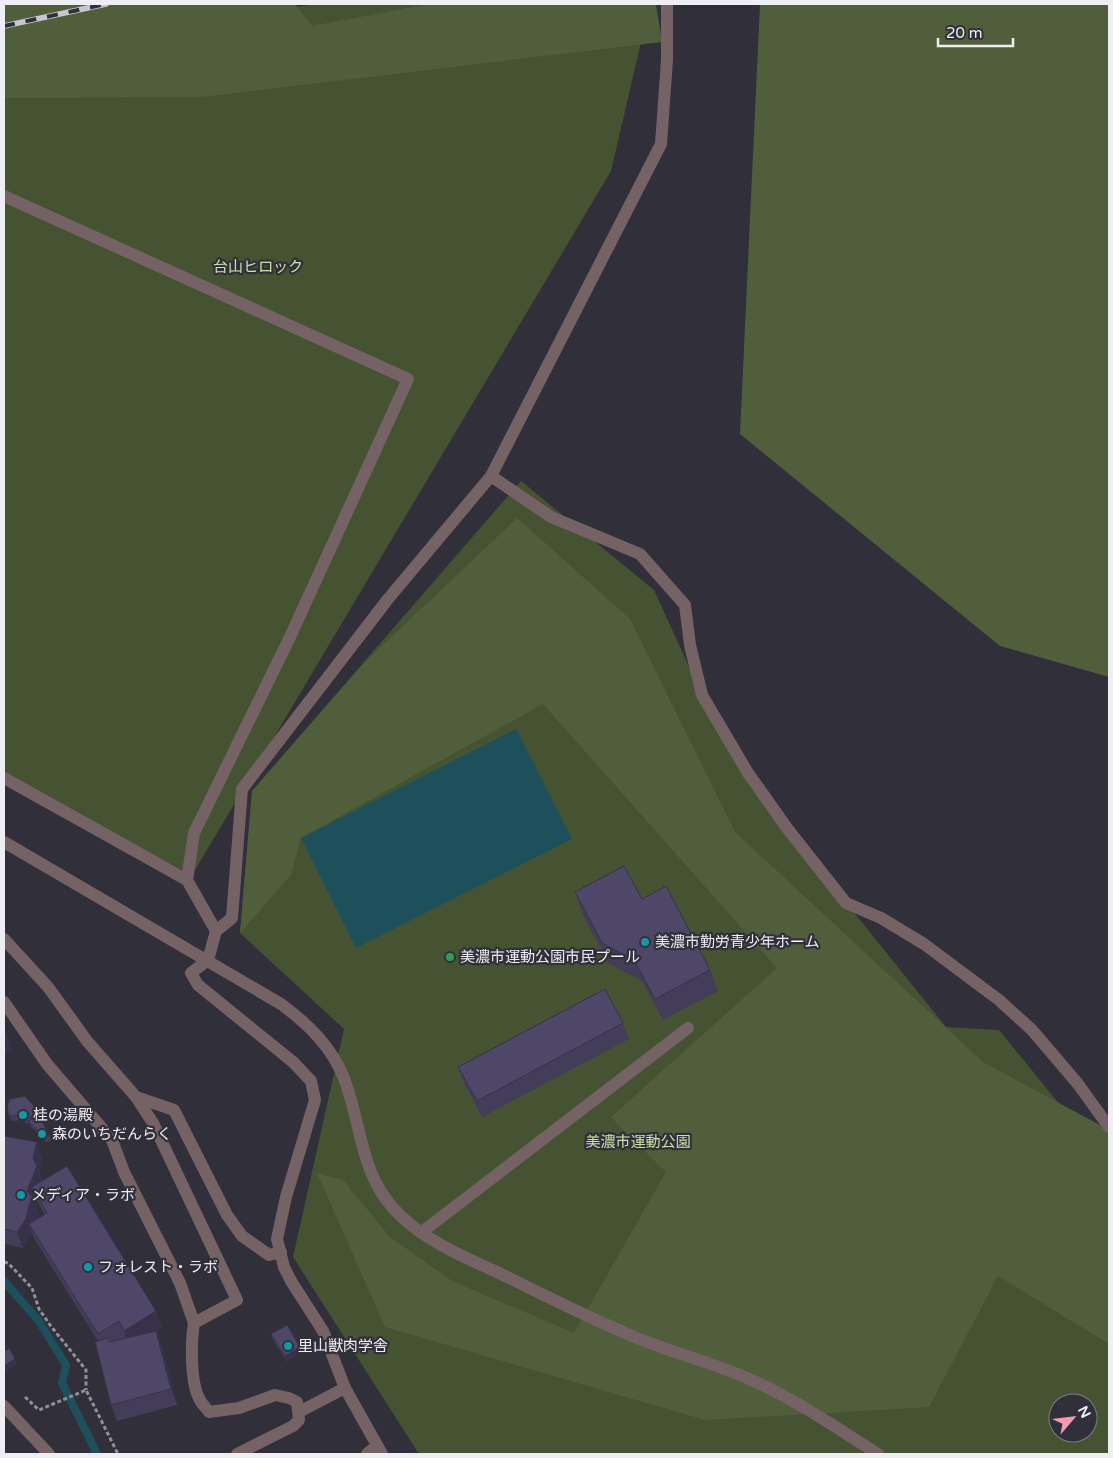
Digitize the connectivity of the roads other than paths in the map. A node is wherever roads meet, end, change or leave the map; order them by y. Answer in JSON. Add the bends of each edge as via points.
{"nodes":[{"id":1,"x":667,"y":4,"type":"edge"},
{"id":2,"x":4,"y":196,"type":"edge"},
{"id":3,"x":491,"y":476,"type":"junction"},
{"id":4,"x":4,"y":778,"type":"edge"},
{"id":5,"x":4,"y":842,"type":"edge"},
{"id":6,"x":187,"y":880,"type":"junction"},
{"id":7,"x":216,"y":931,"type":"junction"},
{"id":8,"x":4,"y":939,"type":"edge"},
{"id":9,"x":208,"y":960,"type":"junction"},
{"id":10,"x":4,"y":1002,"type":"edge"},
{"id":11,"x":688,"y":1028,"type":"dead end"},
{"id":12,"x":136,"y":1097,"type":"junction"},
{"id":13,"x":1109,"y":1127,"type":"edge"},
{"id":14,"x":422,"y":1232,"type":"junction"},
{"id":15,"x":280,"y":1252,"type":"junction"},
{"id":16,"x":194,"y":1323,"type":"junction"},
{"id":17,"x":346,"y":1388,"type":"junction"},
{"id":18,"x":4,"y":1406,"type":"edge"},
{"id":19,"x":299,"y":1412,"type":"junction"},
{"id":20,"x":375,"y":1451,"type":"edge"},
{"id":21,"x":50,"y":1454,"type":"edge"},
{"id":22,"x":236,"y":1454,"type":"edge"},
{"id":23,"x":878,"y":1454,"type":"edge"}],
"edges":[{"from":1,"to":3,"type":"street","via":[[661,144]]},
{"from":2,"to":6,"type":"street","via":[[408,379],[290,637],[194,832]]},
{"from":3,"to":7,"type":"street","via":[[388,599],[242,789],[232,918]]},
{"from":3,"to":13,"type":"street","via":[[551,516],[640,554],[685,605],[690,645],[702,695],[748,773],[846,903],[881,918],[924,944],[999,1000],[1038,1036]]},
{"from":4,"to":6,"type":"street"},
{"from":5,"to":9,"type":"street"},
{"from":6,"to":7,"type":"street"},
{"from":7,"to":9,"type":"street"},
{"from":8,"to":12,"type":"street","via":[[48,987],[87,1041]]},
{"from":9,"to":14,"type":"street","via":[[307,1023],[328,1048],[343,1078],[371,1175],[387,1202],[411,1226]]},
{"from":9,"to":15,"type":"street","via":[[191,973],[198,985],[293,1062],[311,1081],[315,1100],[286,1197],[277,1239]]},
{"from":10,"to":16,"type":"street","via":[[47,1064],[112,1140],[124,1172],[180,1283]]},
{"from":11,"to":14,"type":"street"},
{"from":12,"to":15,"type":"street","via":[[174,1110],[226,1215],[242,1236],[269,1256]]},
{"from":12,"to":16,"type":"street","via":[[153,1123],[237,1300]]},
{"from":14,"to":23,"type":"street","via":[[462,1256],[637,1338],[756,1382]]},
{"from":15,"to":17,"type":"street","via":[[290,1281],[323,1330]]},
{"from":16,"to":19,"type":"street","via":[[191,1339],[198,1399],[210,1412],[239,1408],[275,1396],[297,1402]]},
{"from":17,"to":19,"type":"street"},
{"from":17,"to":20,"type":"street"},
{"from":18,"to":21,"type":"street"},
{"from":19,"to":22,"type":"street","via":[[299,1420],[293,1426]]}]}
